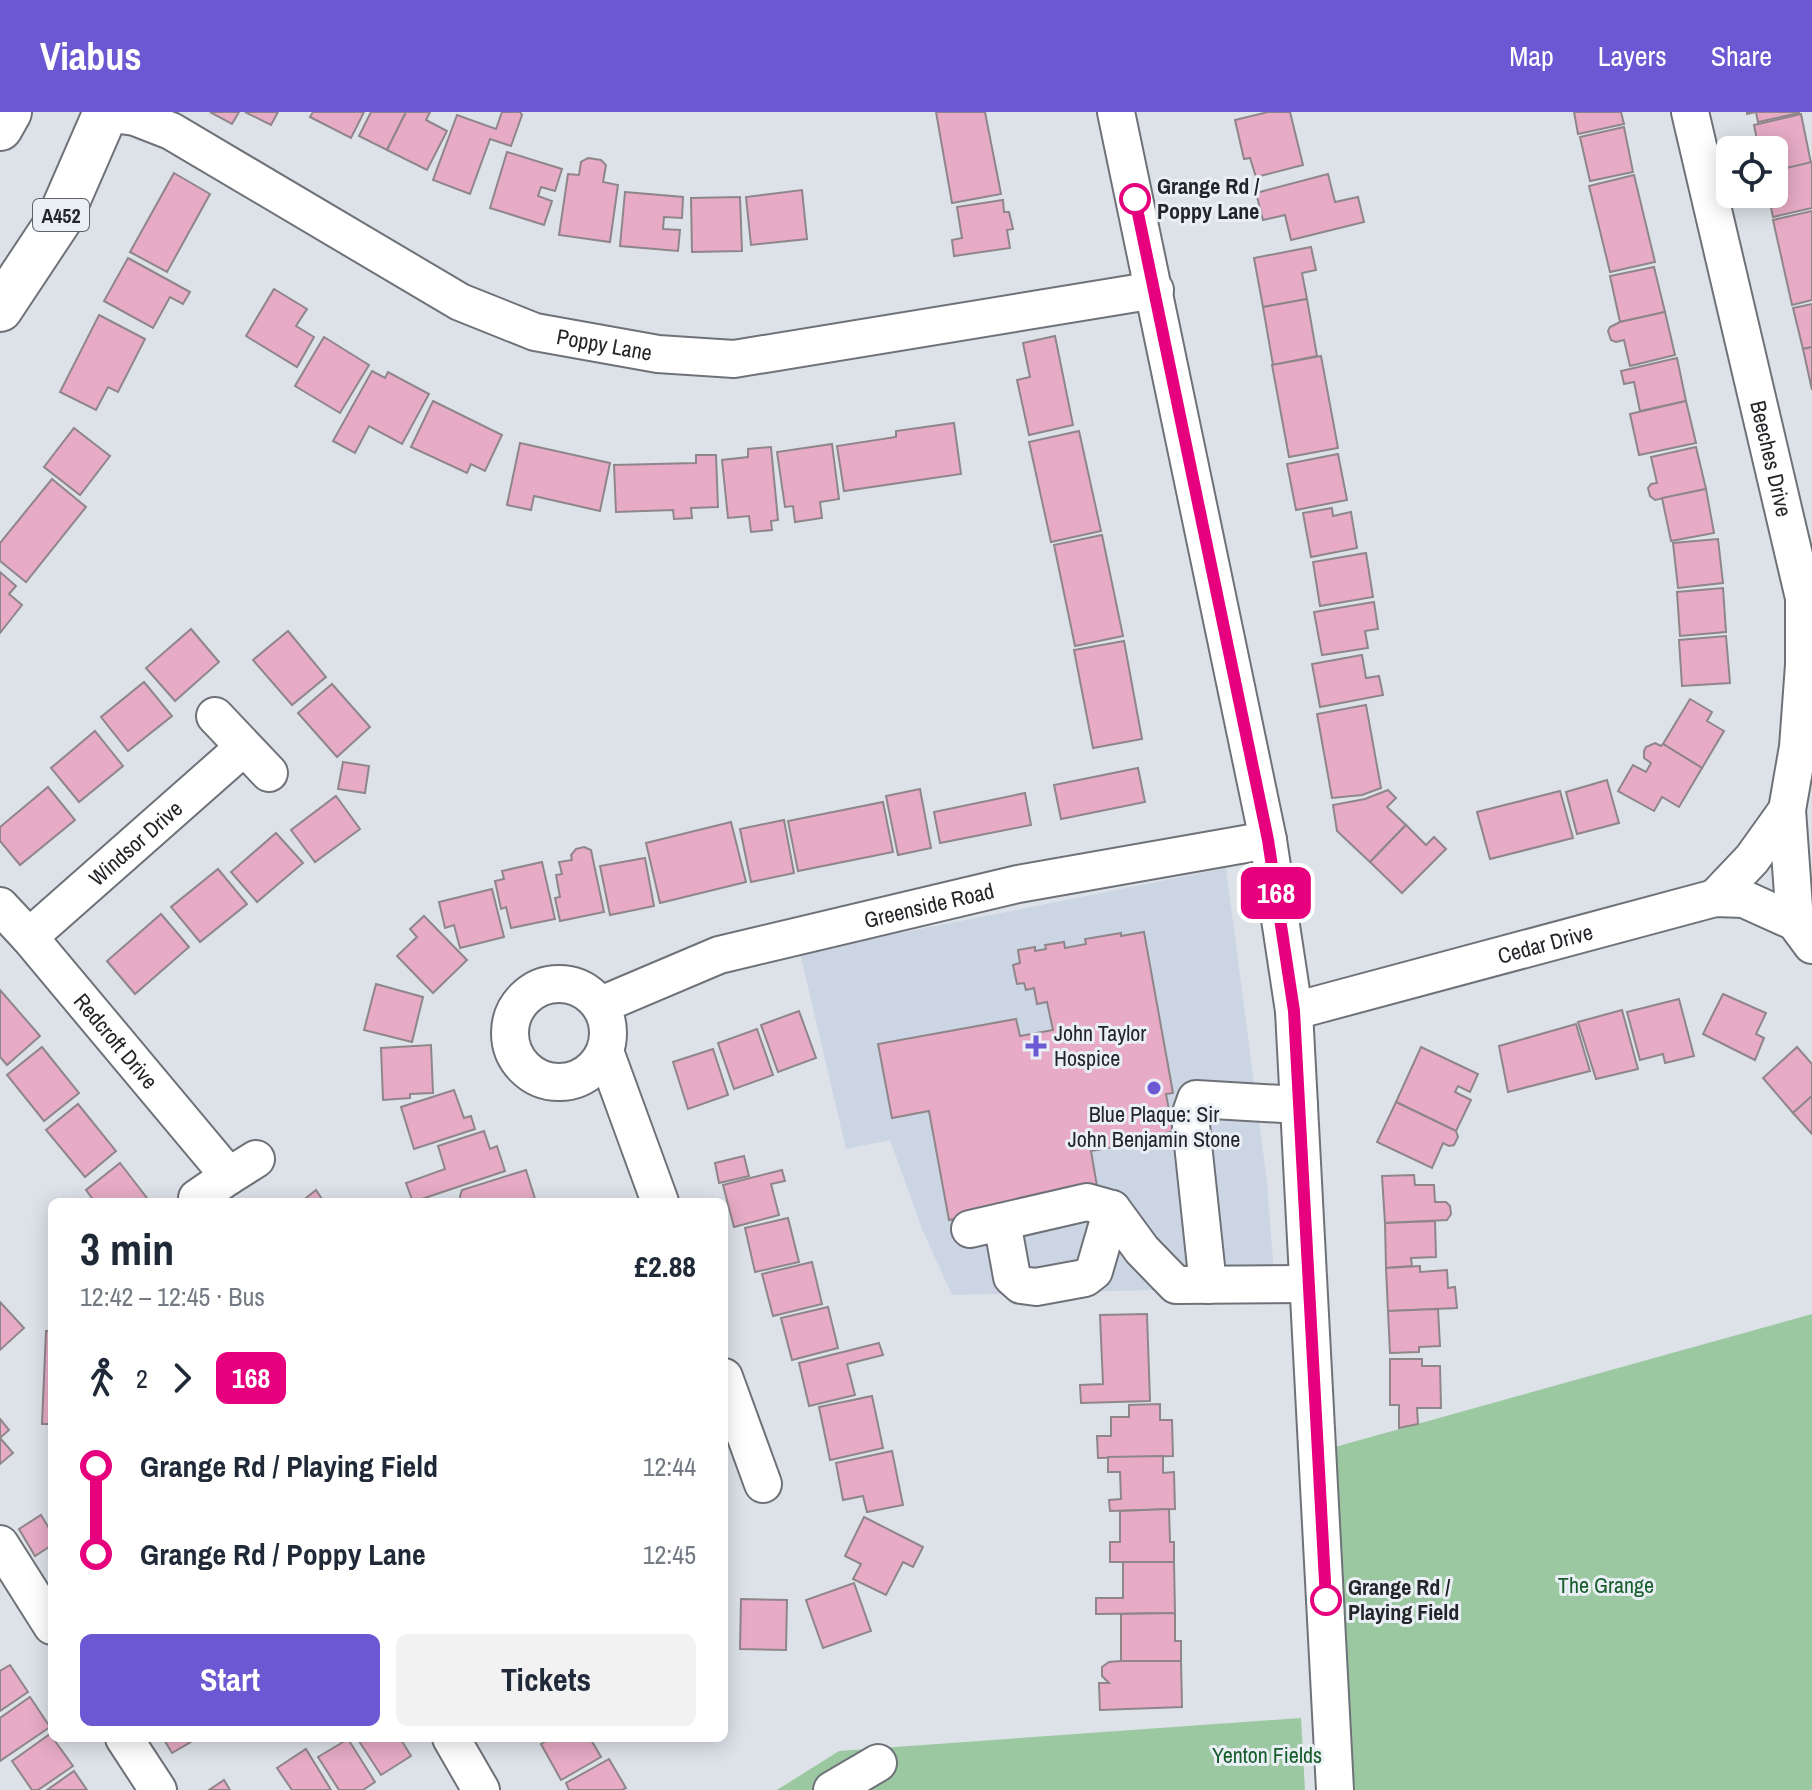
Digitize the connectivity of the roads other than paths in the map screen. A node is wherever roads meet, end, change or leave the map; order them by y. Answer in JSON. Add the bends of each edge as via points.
{"nodes":[{"id":1,"x":9,"y":112,"type":"edge"},
{"id":2,"x":1116,"y":112,"type":"edge"},
{"id":3,"x":1690,"y":112,"type":"edge"},
{"id":4,"x":106,"y":113,"type":"edge"},
{"id":5,"x":0,"y":128,"type":"edge"},
{"id":6,"x":15,"y":255,"type":"edge"},
{"id":7,"x":1155,"y":290,"type":"junction"},
{"id":8,"x":0,"y":309,"type":"edge"},
{"id":9,"x":215,"y":716,"type":"dead end"},
{"id":10,"x":243,"y":748,"type":"junction"},
{"id":11,"x":269,"y":773,"type":"dead end"},
{"id":12,"x":1787,"y":810,"type":"junction"},
{"id":13,"x":1268,"y":840,"type":"junction"},
{"id":14,"x":1715,"y":898,"type":"junction"},
{"id":15,"x":0,"y":906,"type":"edge"},
{"id":16,"x":1804,"y":933,"type":"edge"},
{"id":17,"x":29,"y":937,"type":"junction"},
{"id":18,"x":601,"y":1005,"type":"junction"},
{"id":19,"x":1294,"y":1011,"type":"junction"},
{"id":20,"x":606,"y":1054,"type":"junction"},
{"id":21,"x":1299,"y":1105,"type":"junction"},
{"id":22,"x":197,"y":1198,"type":"dead end"},
{"id":23,"x":659,"y":1198,"type":"edge"},
{"id":24,"x":1112,"y":1209,"type":"junction"},
{"id":25,"x":1308,"y":1284,"type":"junction"},
{"id":26,"x":1208,"y":1285,"type":"junction"},
{"id":27,"x":728,"y":1388,"type":"edge"},
{"id":28,"x":763,"y":1484,"type":"dead end"},
{"id":29,"x":0,"y":1544,"type":"edge"},
{"id":30,"x":48,"y":1620,"type":"edge"},
{"id":31,"x":127,"y":1742,"type":"edge"},
{"id":32,"x":453,"y":1742,"type":"edge"},
{"id":33,"x":878,"y":1763,"type":"dead end"},
{"id":34,"x":478,"y":1789,"type":"edge"},
{"id":35,"x":158,"y":1790,"type":"edge"},
{"id":36,"x":832,"y":1790,"type":"edge"},
{"id":37,"x":1335,"y":1790,"type":"edge"}],
"edges":[{"from":1,"to":5,"type":"highway"},
{"from":2,"to":7,"type":"street"},
{"from":3,"to":12,"type":"street","name":"Beeches Drive","via":[[1804,598],[1798,747]]},
{"from":4,"to":6,"type":"highway","number":"A452","via":[[59,220]]},
{"from":4,"to":7,"type":"street","name":"Poppy Lane","via":[[171,131],[460,302],[535,332],[590,343],[734,359]]},
{"from":6,"to":8,"type":"highway","number":"A452"},
{"from":7,"to":13,"type":"street"},
{"from":9,"to":10,"type":"street"},
{"from":10,"to":11,"type":"street"},
{"from":10,"to":17,"type":"street","name":"Windsor Drive"},
{"from":12,"to":14,"type":"street","name":"Beeches Drive"},
{"from":12,"to":16,"type":"street","name":"Beeches Drive"},
{"from":13,"to":18,"type":"street","name":"Greenside Road","via":[[1018,884],[719,955]]},
{"from":13,"to":19,"type":"street"},
{"from":14,"to":16,"type":"street","name":"Cedar Drive","via":[[1744,899]]},
{"from":14,"to":19,"type":"street","name":"Cedar Drive"},
{"from":15,"to":17,"type":"street","name":"Redcroft Drive"},
{"from":17,"to":22,"type":"street","name":"Redcroft Drive","via":[[243,1168]]},
{"from":18,"to":20,"type":"street","via":[[609,1029]]},
{"from":18,"to":20,"type":"street","via":[[582,989],[561,984],[535,990],[515,1010],[510,1028],[515,1055],[530,1074],[547,1082],[581,1079]]},
{"from":19,"to":21,"type":"street"},
{"from":20,"to":23,"type":"street"},
{"from":21,"to":25,"type":"street"},
{"from":21,"to":26,"type":"street","via":[[1196,1099],[1190,1116]]},
{"from":24,"to":24,"type":"street","via":[[1087,1202],[986,1225],[1012,1277],[1036,1287],[1085,1278],[1094,1271]]},
{"from":24,"to":26,"type":"street","via":[[1176,1285]]},
{"from":25,"to":26,"type":"street"},
{"from":25,"to":37,"type":"street"},
{"from":27,"to":28,"type":"street"},
{"from":29,"to":30,"type":"street"},
{"from":31,"to":35,"type":"street"},
{"from":32,"to":34,"type":"street"},
{"from":33,"to":36,"type":"street"}]}
